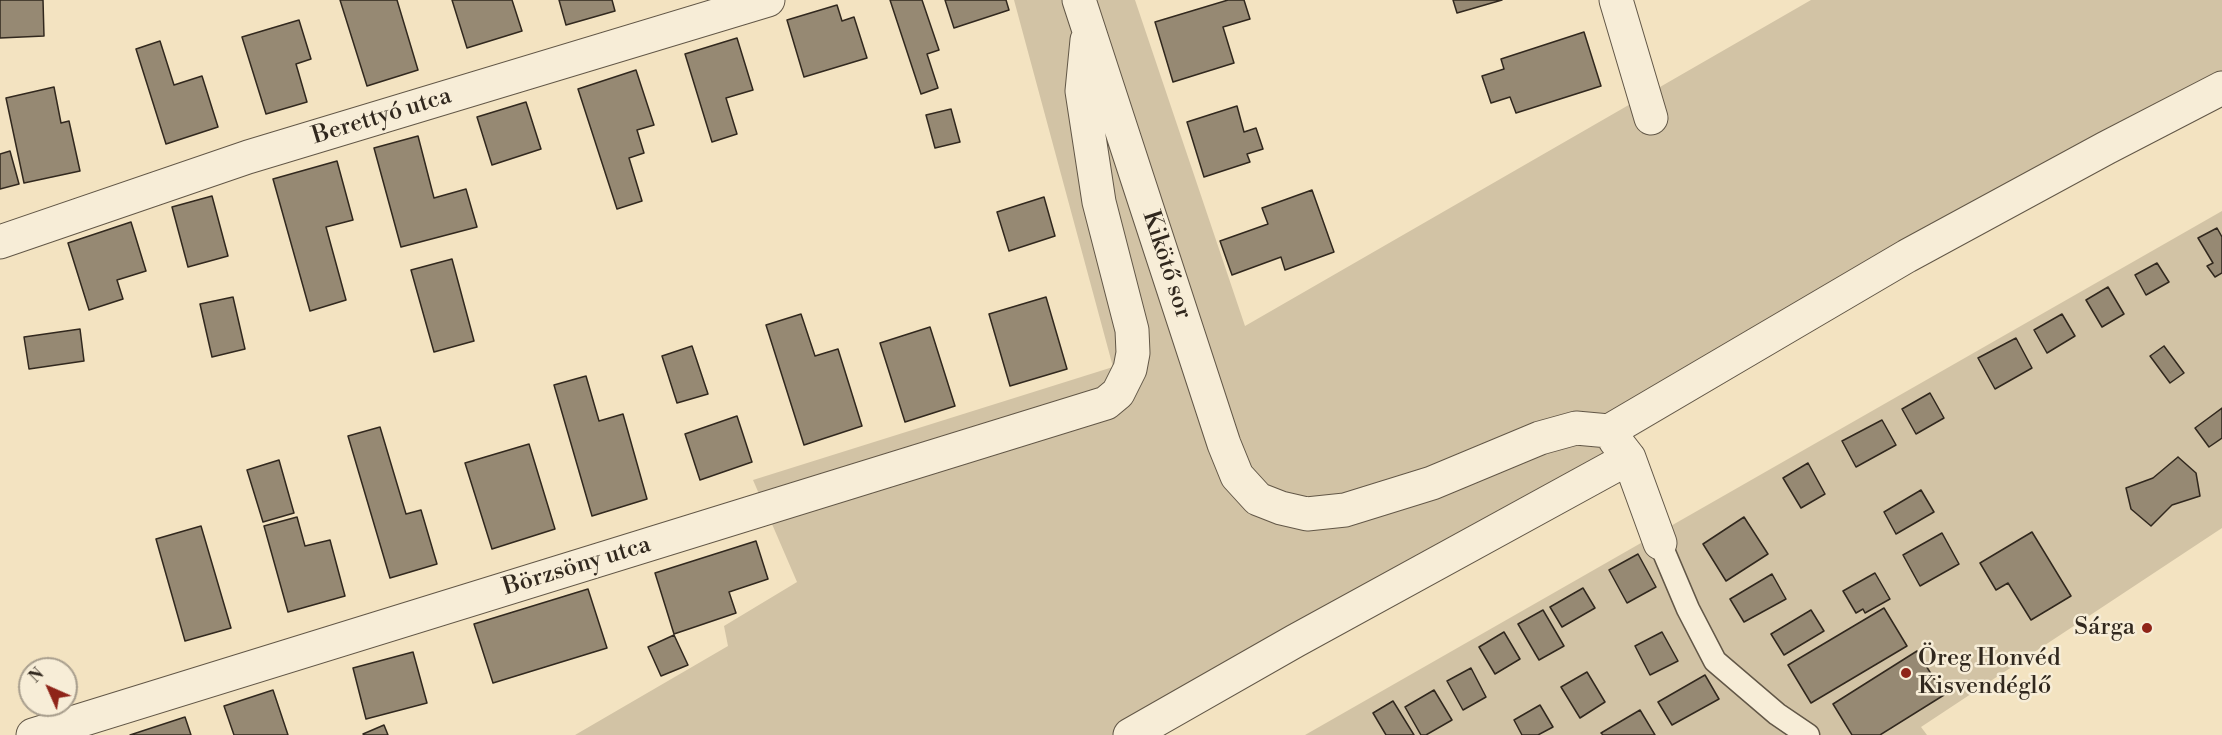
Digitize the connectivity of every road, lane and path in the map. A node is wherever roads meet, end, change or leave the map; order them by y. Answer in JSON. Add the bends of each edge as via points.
{"nodes":[{"id":1,"x":768,"y":0,"type":"edge"},
{"id":2,"x":1616,"y":0,"type":"edge"},
{"id":3,"x":1084,"y":14,"type":"edge"},
{"id":4,"x":2222,"y":88,"type":"edge"},
{"id":5,"x":1652,"y":118,"type":"dead end"},
{"id":6,"x":0,"y":242,"type":"edge"},
{"id":7,"x":1609,"y":431,"type":"junction"},
{"id":8,"x":1629,"y":458,"type":"junction"},
{"id":9,"x":1660,"y":543,"type":"joint"},
{"id":10,"x":33,"y":735,"type":"edge"},
{"id":11,"x":1130,"y":735,"type":"edge"},
{"id":12,"x":1808,"y":735,"type":"edge"}],
"edges":[{"from":1,"to":6,"type":"street","name":"Berettyó utca","via":[[248,157]]},
{"from":2,"to":5,"type":"street"},
{"from":3,"to":7,"type":"street","name":"Kikötő sor","via":[[1224,444],[1237,476],[1258,499],[1307,514],[1345,510],[1432,483],[1540,438],[1576,428]]},
{"from":3,"to":10,"type":"street","name":"Börzsöny utca","via":[[1082,91],[1099,202],[1132,330],[1134,353],[1118,393],[1106,403]]},
{"from":4,"to":7,"type":"street","via":[[1907,256]]},
{"from":7,"to":8,"type":"street"},
{"from":8,"to":9,"type":"street"},
{"from":8,"to":11,"type":"street"},
{"from":9,"to":12,"type":"lane","via":[[1715,661]]}]}
